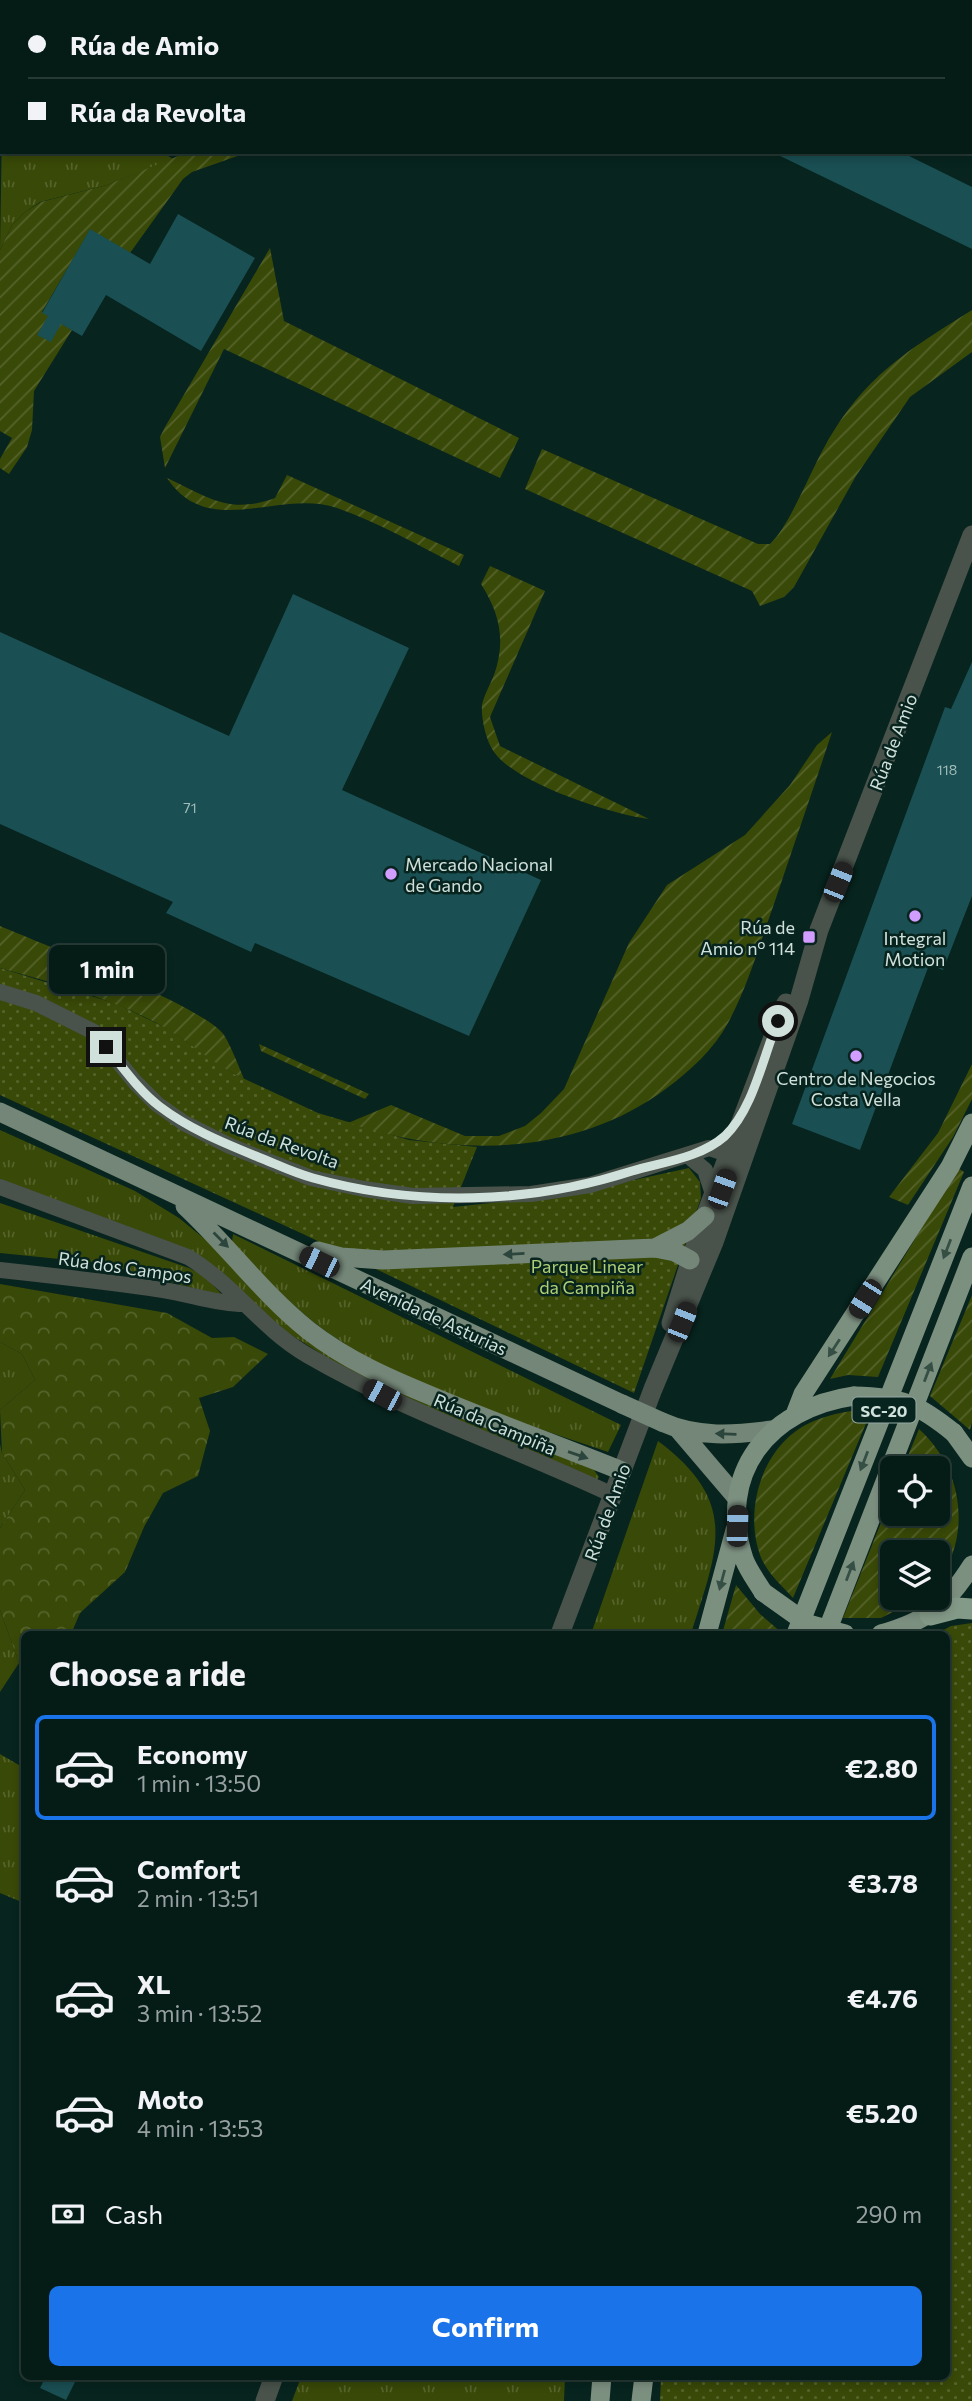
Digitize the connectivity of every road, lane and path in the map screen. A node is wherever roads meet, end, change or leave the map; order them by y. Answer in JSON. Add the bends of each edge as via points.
{"nodes":[{"id":1,"x":972,"y":535,"type":"edge"},
{"id":2,"x":813,"y":948,"type":"junction"},
{"id":3,"x":0,"y":992,"type":"edge"},
{"id":4,"x":769,"y":1086,"type":"junction"},
{"id":5,"x":0,"y":1112,"type":"edge"},
{"id":6,"x":972,"y":1123,"type":"edge"},
{"id":7,"x":718,"y":1151,"type":"junction"},
{"id":8,"x":686,"y":1159,"type":"junction"},
{"id":9,"x":972,"y":1186,"type":"edge"},
{"id":10,"x":0,"y":1187,"type":"edge"},
{"id":11,"x":172,"y":1193,"type":"junction"},
{"id":12,"x":713,"y":1194,"type":"junction"},
{"id":13,"x":713,"y":1219,"type":"junction"},
{"id":14,"x":276,"y":1241,"type":"junction"},
{"id":15,"x":655,"y":1248,"type":"junction"},
{"id":16,"x":972,"y":1257,"type":"edge"},
{"id":17,"x":690,"y":1260,"type":"junction"},
{"id":18,"x":0,"y":1270,"type":"edge"},
{"id":19,"x":244,"y":1304,"type":"junction"},
{"id":20,"x":682,"y":1322,"type":"junction"},
{"id":21,"x":653,"y":1388,"type":"junction"},
{"id":22,"x":796,"y":1412,"type":"junction"},
{"id":23,"x":671,"y":1426,"type":"junction"},
{"id":24,"x":772,"y":1430,"type":"junction"},
{"id":25,"x":972,"y":1458,"type":"edge"},
{"id":26,"x":622,"y":1471,"type":"junction"},
{"id":27,"x":613,"y":1495,"type":"junction"},
{"id":28,"x":737,"y":1498,"type":"junction"},
{"id":29,"x":737,"y":1526,"type":"junction"},
{"id":30,"x":972,"y":1565,"type":"edge"},
{"id":31,"x":972,"y":1609,"type":"edge"},
{"id":32,"x":919,"y":1625,"type":"edge"},
{"id":33,"x":561,"y":1631,"type":"edge"},
{"id":34,"x":708,"y":1631,"type":"edge"},
{"id":35,"x":797,"y":1631,"type":"edge"},
{"id":36,"x":827,"y":1631,"type":"edge"},
{"id":37,"x":834,"y":1631,"type":"edge"},
{"id":38,"x":894,"y":1631,"type":"edge"},
{"id":39,"x":273,"y":2380,"type":"edge"},
{"id":40,"x":602,"y":2380,"type":"edge"},
{"id":41,"x":643,"y":2380,"type":"edge"},
{"id":42,"x":265,"y":2401,"type":"edge"},
{"id":43,"x":600,"y":2401,"type":"edge"},
{"id":44,"x":641,"y":2401,"type":"edge"}],
"edges":[{"from":1,"to":2,"type":"street","name":"Rúa de Amio"},
{"from":2,"to":4,"type":"street","name":"Rúa de Amio"},
{"from":2,"to":7,"type":"street","name":"Rúa de Amio","via":[[788,996],[747,1100]]},
{"from":3,"to":8,"type":"street","name":"Rúa da Revolta","via":[[36,1003],[94,1032],[135,1082],[184,1123],[311,1178],[413,1196],[493,1196],[590,1185]]},
{"from":4,"to":7,"type":"street","name":"Rúa de Amio","via":[[739,1143]]},
{"from":4,"to":13,"type":"street","name":"Rúa de Amio"},
{"from":5,"to":11,"type":"main road","name":"Avenida de Asturias"},
{"from":6,"to":22,"type":"highway","one_way":true,"via":[[950,1167],[803,1394]]},
{"from":7,"to":8,"type":"street","name":"Rúa da Revolta","via":[[719,1159]]},
{"from":7,"to":12,"type":"street","name":"Rúa de Amio"},
{"from":7,"to":13,"type":"street","name":"Rúa de Amio","via":[[731,1160]]},
{"from":8,"to":12,"type":"street","via":[[705,1170]]},
{"from":9,"to":35,"type":"highway","number":"SC-20","one_way":true},
{"from":10,"to":19,"type":"street","name":"Rúa da Campiña","via":[[188,1257],[211,1270]]},
{"from":11,"to":14,"type":"main road","name":"Avenida de Asturias"},
{"from":11,"to":26,"type":"main road","one_way":true,"via":[[225,1243],[277,1303],[346,1357]]},
{"from":12,"to":13,"type":"street","name":"Rúa de Amio"},
{"from":13,"to":15,"type":"main road"},
{"from":13,"to":17,"type":"street","name":"Rúa de Amio"},
{"from":13,"to":20,"type":"street","name":"Rúa de Amio"},
{"from":15,"to":14,"type":"main road","one_way":true,"via":[[383,1260],[341,1257]]},
{"from":14,"to":23,"type":"main road","name":"Avenida de Asturias","bridge":true},
{"from":15,"to":17,"type":"main road"},
{"from":36,"to":16,"type":"highway","number":"SC-20","one_way":true},
{"from":17,"to":20,"type":"street","name":"Rúa de Amio","via":[[696,1269]]},
{"from":17,"to":21,"type":"street","name":"Rúa de Amio"},
{"from":18,"to":19,"type":"street","name":"Rúa dos Campos"},
{"from":19,"to":27,"type":"street","name":"Rúa da Campiña","via":[[279,1338],[382,1395]]},
{"from":20,"to":21,"type":"street","name":"Rúa de Amio"},
{"from":21,"to":26,"type":"street","name":"Rúa de Amio"},
{"from":22,"to":24,"type":"highway"},
{"from":22,"to":25,"type":"highway","bridge":true,"via":[[824,1400],[891,1396],[926,1411],[954,1433]]},
{"from":24,"to":23,"type":"main road","one_way":true,"via":[[731,1435]]},
{"from":23,"to":28,"type":"main road"},
{"from":24,"to":28,"type":"highway","via":[[749,1461]]},
{"from":26,"to":27,"type":"street","name":"Rúa de Amio"},
{"from":27,"to":33,"type":"street","name":"Rúa de Amio"},
{"from":28,"to":29,"type":"highway"},
{"from":29,"to":34,"type":"highway","one_way":true},
{"from":29,"to":37,"type":"highway","bridge":true,"via":[[745,1561],[763,1592],[808,1624]]},
{"from":30,"to":32,"type":"highway","via":[[957,1588]]},
{"from":31,"to":32,"type":"highway","via":[[957,1608]]},
{"from":32,"to":38,"type":"highway"},
{"from":39,"to":42,"type":"street"},
{"from":40,"to":43,"type":"highway"},
{"from":41,"to":44,"type":"highway"}]}
